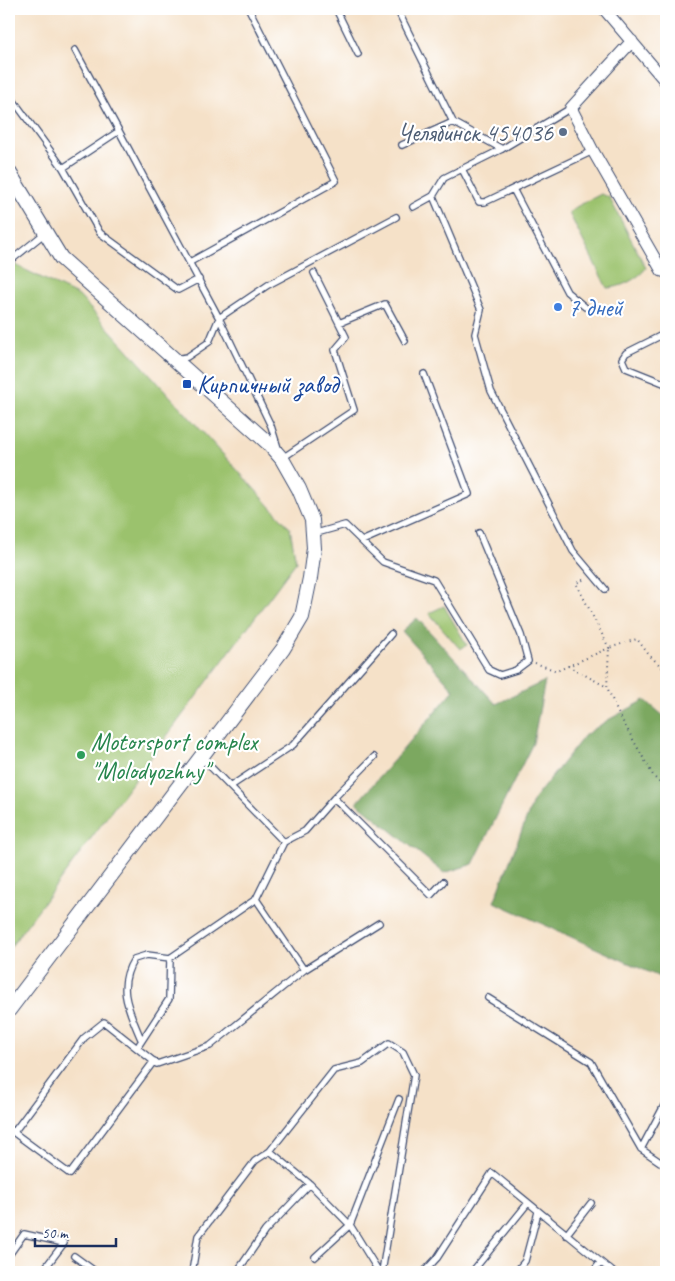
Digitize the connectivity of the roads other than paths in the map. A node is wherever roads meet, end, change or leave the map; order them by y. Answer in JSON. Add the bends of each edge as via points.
{"nodes":[{"id":1,"x":249,"y":9,"type":"edge"},
{"id":2,"x":336,"y":9,"type":"edge"},
{"id":3,"x":397,"y":9,"type":"edge"},
{"id":4,"x":604,"y":9,"type":"edge"},
{"id":5,"x":632,"y":41,"type":"junction"},
{"id":6,"x":75,"y":50,"type":"dead end"},
{"id":7,"x":358,"y":54,"type":"dead end"},
{"id":8,"x":666,"y":82,"type":"edge"},
{"id":9,"x":11,"y":97,"type":"dead end"},
{"id":10,"x":571,"y":108,"type":"junction"},
{"id":11,"x":452,"y":122,"type":"junction"},
{"id":12,"x":120,"y":131,"type":"junction"},
{"id":13,"x":402,"y":145,"type":"dead end"},
{"id":14,"x":502,"y":149,"type":"junction"},
{"id":15,"x":593,"y":151,"type":"junction"},
{"id":16,"x":63,"y":168,"type":"junction"},
{"id":17,"x":462,"y":169,"type":"junction"},
{"id":18,"x":9,"y":174,"type":"edge"},
{"id":19,"x":513,"y":189,"type":"junction"},
{"id":20,"x":433,"y":196,"type":"junction"},
{"id":21,"x":413,"y":207,"type":"dead end"},
{"id":22,"x":396,"y":217,"type":"dead end"},
{"id":23,"x":45,"y":233,"type":"junction"},
{"id":24,"x":9,"y":262,"type":"edge"},
{"id":25,"x":190,"y":262,"type":"junction"},
{"id":26,"x":666,"y":272,"type":"edge"},
{"id":27,"x":314,"y":273,"type":"dead end"},
{"id":28,"x":199,"y":279,"type":"junction"},
{"id":29,"x":585,"y":307,"type":"dead end"},
{"id":30,"x":219,"y":318,"type":"junction"},
{"id":31,"x":339,"y":323,"type":"junction"},
{"id":32,"x":666,"y":333,"type":"edge"},
{"id":33,"x":405,"y":341,"type":"dead end"},
{"id":34,"x":174,"y":359,"type":"junction"},
{"id":35,"x":424,"y":374,"type":"dead end"},
{"id":36,"x":666,"y":384,"type":"edge"},
{"id":37,"x":282,"y":459,"type":"junction"},
{"id":38,"x":479,"y":533,"type":"dead end"},
{"id":39,"x":313,"y":534,"type":"junction"},
{"id":40,"x":362,"y":540,"type":"junction"},
{"id":41,"x":605,"y":589,"type":"dead end"},
{"id":42,"x":391,"y":634,"type":"dead end"},
{"id":43,"x":201,"y":757,"type":"junction"},
{"id":44,"x":374,"y":757,"type":"dead end"},
{"id":45,"x":231,"y":786,"type":"junction"},
{"id":46,"x":334,"y":798,"type":"junction"},
{"id":47,"x":284,"y":842,"type":"junction"},
{"id":48,"x":443,"y":882,"type":"dead end"},
{"id":49,"x":256,"y":899,"type":"junction"},
{"id":50,"x":379,"y":923,"type":"dead end"},
{"id":51,"x":170,"y":958,"type":"junction"},
{"id":52,"x":304,"y":970,"type":"junction"},
{"id":53,"x":488,"y":998,"type":"dead end"},
{"id":54,"x":9,"y":1010,"type":"edge"},
{"id":55,"x":141,"y":1039,"type":"junction"},
{"id":56,"x":136,"y":1048,"type":"junction"},
{"id":57,"x":154,"y":1061,"type":"junction"},
{"id":58,"x":399,"y":1099,"type":"dead end"},
{"id":59,"x":666,"y":1102,"type":"edge"},
{"id":60,"x":11,"y":1130,"type":"edge"},
{"id":61,"x":641,"y":1149,"type":"junction"},
{"id":62,"x":270,"y":1151,"type":"junction"},
{"id":63,"x":666,"y":1166,"type":"edge"},
{"id":64,"x":310,"y":1184,"type":"junction"},
{"id":65,"x":528,"y":1203,"type":"junction"},
{"id":66,"x":591,"y":1203,"type":"dead end"},
{"id":67,"x":538,"y":1212,"type":"junction"},
{"id":68,"x":350,"y":1225,"type":"junction"},
{"id":69,"x":566,"y":1235,"type":"junction"},
{"id":70,"x":9,"y":1255,"type":"edge"},
{"id":71,"x":74,"y":1256,"type":"dead end"},
{"id":72,"x":315,"y":1257,"type":"dead end"},
{"id":73,"x":600,"y":1263,"type":"junction"},
{"id":74,"x":42,"y":1272,"type":"edge"},
{"id":75,"x":96,"y":1272,"type":"edge"},
{"id":76,"x":192,"y":1272,"type":"edge"},
{"id":77,"x":237,"y":1272,"type":"edge"},
{"id":78,"x":380,"y":1272,"type":"edge"},
{"id":79,"x":424,"y":1272,"type":"edge"},
{"id":80,"x":472,"y":1272,"type":"edge"},
{"id":81,"x":516,"y":1272,"type":"edge"},
{"id":82,"x":593,"y":1272,"type":"edge"},
{"id":83,"x":613,"y":1272,"type":"edge"}],
"edges":[{"from":1,"to":25,"type":"lane","via":[[336,181]]},
{"from":2,"to":7,"type":"lane"},
{"from":3,"to":11,"type":"lane"},
{"from":4,"to":5,"type":"street"},
{"from":5,"to":8,"type":"street"},
{"from":5,"to":10,"type":"street"},
{"from":6,"to":12,"type":"lane"},
{"from":9,"to":16,"type":"lane"},
{"from":10,"to":14,"type":"lane"},
{"from":10,"to":15,"type":"street"},
{"from":11,"to":13,"type":"lane"},
{"from":11,"to":14,"type":"lane"},
{"from":12,"to":16,"type":"lane"},
{"from":12,"to":25,"type":"lane"},
{"from":14,"to":17,"type":"lane"},
{"from":15,"to":19,"type":"lane"},
{"from":15,"to":26,"type":"street","via":[[662,271]]},
{"from":16,"to":28,"type":"lane","via":[[100,233],[178,290]]},
{"from":17,"to":19,"type":"lane","via":[[479,202]]},
{"from":17,"to":20,"type":"lane","via":[[444,178]]},
{"from":18,"to":23,"type":"street"},
{"from":19,"to":29,"type":"lane","via":[[566,292]]},
{"from":20,"to":21,"type":"lane"},
{"from":20,"to":41,"type":"lane","via":[[481,310],[475,334],[492,391],[573,551]]},
{"from":22,"to":30,"type":"lane","via":[[268,285]]},
{"from":23,"to":24,"type":"lane"},
{"from":23,"to":34,"type":"street","via":[[60,258]]},
{"from":25,"to":28,"type":"lane"},
{"from":27,"to":31,"type":"lane"},
{"from":28,"to":30,"type":"lane"},
{"from":30,"to":34,"type":"lane","via":[[209,342],[187,357]]},
{"from":30,"to":37,"type":"lane","via":[[271,426]]},
{"from":31,"to":33,"type":"lane","via":[[385,304]]},
{"from":31,"to":37,"type":"lane","via":[[346,337],[335,350],[354,410]]},
{"from":32,"to":36,"type":"lane","via":[[626,353],[622,359],[626,368]]},
{"from":34,"to":37,"type":"street"},
{"from":35,"to":40,"type":"lane","via":[[469,494]]},
{"from":37,"to":39,"type":"street","via":[[312,520]]},
{"from":38,"to":40,"type":"lane","via":[[521,635],[528,661],[500,676],[489,670],[434,580],[383,562]]},
{"from":39,"to":40,"type":"lane","via":[[346,525]]},
{"from":39,"to":43,"type":"street","via":[[314,548],[302,617],[283,649]]},
{"from":42,"to":45,"type":"lane","via":[[293,745]]},
{"from":43,"to":45,"type":"lane"},
{"from":43,"to":54,"type":"street"},
{"from":44,"to":46,"type":"lane"},
{"from":45,"to":47,"type":"lane"},
{"from":46,"to":47,"type":"lane","via":[[305,831]]},
{"from":46,"to":48,"type":"lane","via":[[431,895]]},
{"from":47,"to":49,"type":"lane"},
{"from":49,"to":51,"type":"lane"},
{"from":49,"to":52,"type":"lane"},
{"from":50,"to":52,"type":"lane"},
{"from":51,"to":55,"type":"lane","via":[[169,999]]},
{"from":51,"to":55,"type":"lane","via":[[147,955],[134,958],[126,971],[125,1002]]},
{"from":52,"to":57,"type":"lane","via":[[210,1046],[157,1064]]},
{"from":53,"to":61,"type":"lane","via":[[591,1062]]},
{"from":55,"to":56,"type":"lane"},
{"from":56,"to":57,"type":"lane"},
{"from":56,"to":60,"type":"lane","via":[[104,1022],[84,1038]]},
{"from":57,"to":60,"type":"lane","via":[[70,1174]]},
{"from":58,"to":68,"type":"lane"},
{"from":59,"to":61,"type":"lane"},
{"from":61,"to":63,"type":"lane"},
{"from":62,"to":64,"type":"lane"},
{"from":62,"to":76,"type":"lane","via":[[255,1161],[198,1236]]},
{"from":62,"to":78,"type":"lane","via":[[334,1070],[362,1063],[389,1043],[403,1052],[414,1075]]},
{"from":64,"to":68,"type":"lane"},
{"from":64,"to":77,"type":"lane","via":[[265,1231]]},
{"from":65,"to":67,"type":"lane"},
{"from":65,"to":79,"type":"lane","via":[[492,1173],[437,1258]]},
{"from":65,"to":80,"type":"lane"},
{"from":66,"to":69,"type":"lane"},
{"from":67,"to":69,"type":"lane"},
{"from":67,"to":81,"type":"lane","via":[[525,1261]]},
{"from":68,"to":72,"type":"lane"},
{"from":68,"to":78,"type":"lane"},
{"from":69,"to":73,"type":"lane"},
{"from":70,"to":74,"type":"lane","via":[[24,1234],[64,1243]]},
{"from":71,"to":75,"type":"lane"},
{"from":73,"to":82,"type":"lane"},
{"from":73,"to":83,"type":"lane"}]}
